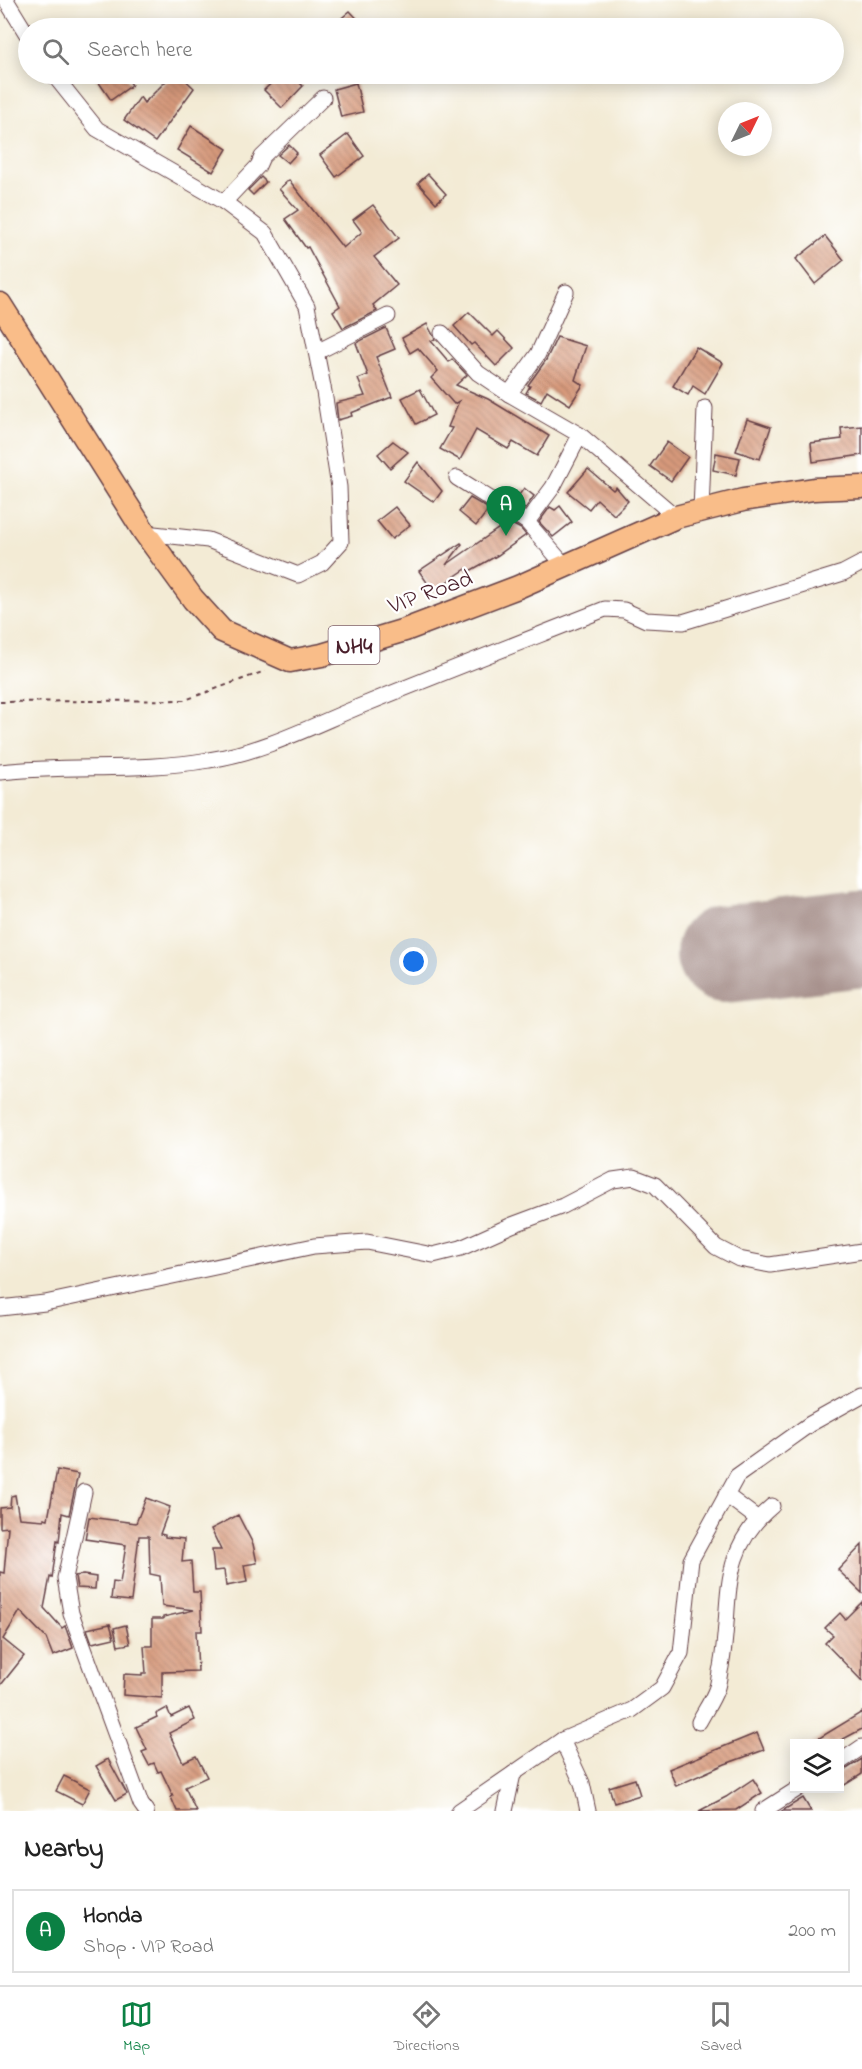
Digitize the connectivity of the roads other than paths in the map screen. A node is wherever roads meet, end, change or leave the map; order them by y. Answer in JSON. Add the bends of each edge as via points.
{"nodes":[{"id":1,"x":6,"y":0,"type":"edge"},
{"id":2,"x":18,"y":20,"type":"edge"},
{"id":3,"x":61,"y":84,"type":"edge"},
{"id":4,"x":323,"y":98,"type":"dead end"},
{"id":5,"x":225,"y":202,"type":"junction"},
{"id":6,"x":566,"y":292,"type":"dead end"},
{"id":7,"x":0,"y":304,"type":"edge"},
{"id":8,"x":388,"y":316,"type":"dead end"},
{"id":9,"x":442,"y":333,"type":"dead end"},
{"id":10,"x":316,"y":352,"type":"junction"},
{"id":11,"x":509,"y":394,"type":"junction"},
{"id":12,"x":705,"y":408,"type":"dead end"},
{"id":13,"x":580,"y":435,"type":"junction"},
{"id":14,"x":457,"y":478,"type":"dead end"},
{"id":15,"x":862,"y":487,"type":"edge"},
{"id":16,"x":701,"y":511,"type":"junction"},
{"id":17,"x":676,"y":517,"type":"junction"},
{"id":18,"x":527,"y":522,"type":"junction"},
{"id":19,"x":145,"y":533,"type":"junction"},
{"id":20,"x":862,"y":563,"type":"edge"},
{"id":21,"x":565,"y":566,"type":"junction"},
{"id":22,"x":0,"y":771,"type":"edge"},
{"id":23,"x":862,"y":1251,"type":"edge"},
{"id":24,"x":0,"y":1308,"type":"edge"},
{"id":25,"x":862,"y":1395,"type":"edge"},
{"id":26,"x":84,"y":1491,"type":"dead end"},
{"id":27,"x":726,"y":1495,"type":"junction"},
{"id":28,"x":772,"y":1506,"type":"dead end"},
{"id":29,"x":758,"y":1519,"type":"junction"},
{"id":30,"x":699,"y":1722,"type":"dead end"},
{"id":31,"x":562,"y":1740,"type":"junction"},
{"id":32,"x":862,"y":1748,"type":"edge"},
{"id":33,"x":844,"y":1759,"type":"edge"},
{"id":34,"x":513,"y":1774,"type":"junction"},
{"id":35,"x":791,"y":1793,"type":"edge"},
{"id":36,"x":146,"y":1811,"type":"edge"},
{"id":37,"x":459,"y":1811,"type":"edge"},
{"id":38,"x":505,"y":1811,"type":"edge"},
{"id":39,"x":588,"y":1811,"type":"edge"},
{"id":40,"x":763,"y":1811,"type":"edge"}],
"edges":[{"from":1,"to":2,"type":"street"},
{"from":3,"to":5,"type":"street","via":[[98,129]]},
{"from":4,"to":5,"type":"street","via":[[262,157]]},
{"from":5,"to":10,"type":"street","via":[[265,233],[307,306]]},
{"from":6,"to":11,"type":"street","via":[[538,354]]},
{"from":7,"to":19,"type":"highway"},
{"from":8,"to":10,"type":"street"},
{"from":9,"to":11,"type":"street","via":[[478,373]]},
{"from":10,"to":19,"type":"street","via":[[339,487],[341,542],[322,563],[298,575],[208,540]]},
{"from":11,"to":13,"type":"street"},
{"from":12,"to":16,"type":"street"},
{"from":13,"to":17,"type":"street"},
{"from":13,"to":18,"type":"street","via":[[553,487]]},
{"from":14,"to":18,"type":"street"},
{"from":15,"to":16,"type":"highway","name":"VIP Road","number":"NH4","via":[[814,489]]},
{"from":16,"to":17,"type":"highway","name":"VIP Road","number":"NH4"},
{"from":17,"to":21,"type":"highway","name":"VIP Road","number":"NH4"},
{"from":18,"to":21,"type":"street"},
{"from":19,"to":21,"type":"highway","name":"VIP Road","number":"NH4","via":[[193,599],[222,631],[290,662],[405,630]]},
{"from":20,"to":22,"type":"street","via":[[843,573],[683,622],[646,620],[624,610],[605,609],[259,748],[210,760]]},
{"from":23,"to":24,"type":"street","via":[[770,1265],[739,1259],[716,1248],[655,1185],[634,1177],[613,1180],[562,1206],[461,1248],[433,1255],[367,1242],[314,1246],[45,1303]]},
{"from":25,"to":27,"type":"street","via":[[810,1424],[737,1476]]},
{"from":26,"to":36,"type":"street","via":[[65,1578],[71,1613]]},
{"from":27,"to":29,"type":"street"},
{"from":27,"to":31,"type":"street","via":[[692,1560],[681,1653],[663,1688],[633,1710]]},
{"from":28,"to":29,"type":"street"},
{"from":29,"to":30,"type":"street","via":[[736,1551],[716,1690]]},
{"from":31,"to":34,"type":"street"},
{"from":31,"to":39,"type":"street","via":[[582,1783]]},
{"from":32,"to":33,"type":"street"},
{"from":34,"to":37,"type":"street"},
{"from":34,"to":38,"type":"street"},
{"from":35,"to":40,"type":"street"}]}
